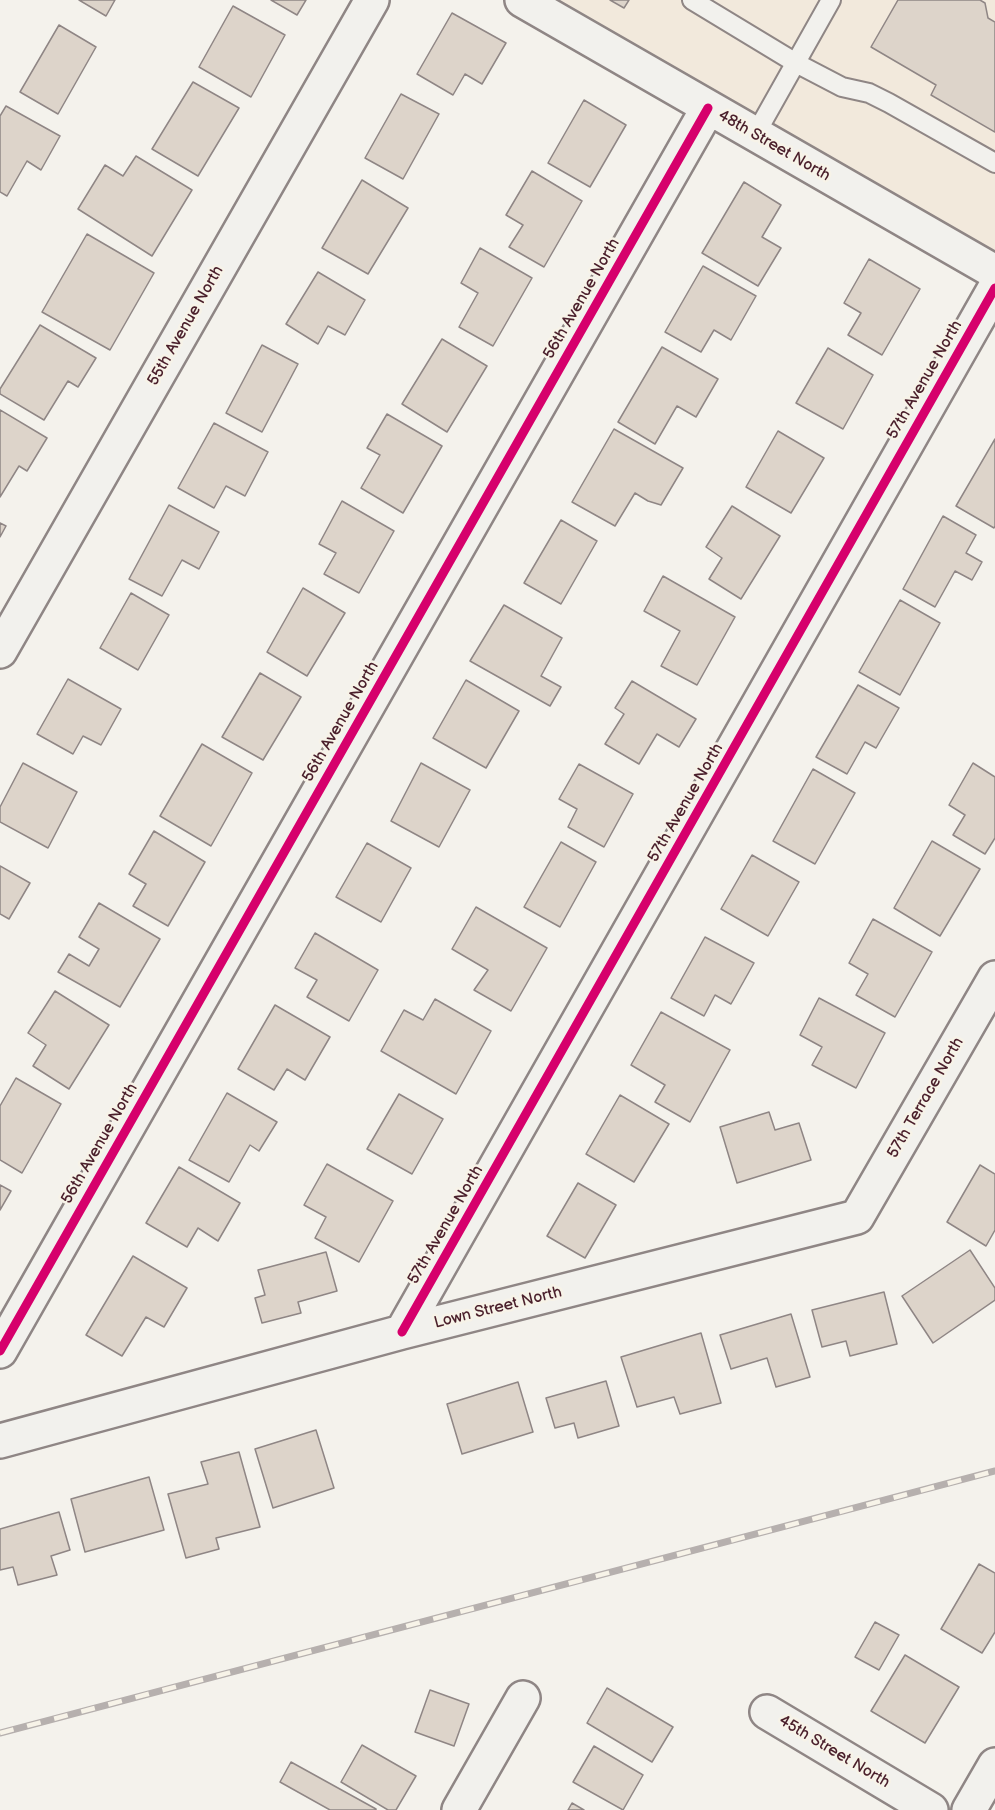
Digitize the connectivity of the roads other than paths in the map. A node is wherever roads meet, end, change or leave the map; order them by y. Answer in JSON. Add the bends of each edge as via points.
{"nodes":[{"id":1,"x":372,"y":0,"type":"edge"},
{"id":2,"x":522,"y":0,"type":"edge"},
{"id":3,"x":692,"y":0,"type":"edge"},
{"id":4,"x":831,"y":0,"type":"edge"},
{"id":5,"x":796,"y":63,"type":"junction"},
{"id":6,"x":708,"y":108,"type":"junction"},
{"id":7,"x":755,"y":135,"type":"junction"},
{"id":8,"x":995,"y":163,"type":"edge"},
{"id":9,"x":995,"y":272,"type":"edge"},
{"id":10,"x":995,"y":288,"type":"edge"},
{"id":11,"x":0,"y":651,"type":"edge"},
{"id":12,"x":995,"y":978,"type":"edge"},
{"id":13,"x":857,"y":1217,"type":"joint"},
{"id":14,"x":402,"y":1332,"type":"junction"},
{"id":15,"x":0,"y":1351,"type":"edge"},
{"id":16,"x":0,"y":1441,"type":"edge"},
{"id":17,"x":523,"y":1698,"type":"dead end"},
{"id":18,"x":767,"y":1712,"type":"dead end"},
{"id":19,"x":995,"y":1765,"type":"edge"},
{"id":20,"x":459,"y":1810,"type":"edge"},
{"id":21,"x":931,"y":1810,"type":"edge"},
{"id":22,"x":969,"y":1810,"type":"edge"}],
"edges":[{"from":1,"to":11,"type":"street","name":"55th Avenue North"},
{"from":2,"to":6,"type":"street","name":"48th Street North"},
{"from":3,"to":5,"type":"lane"},
{"from":4,"to":5,"type":"lane"},
{"from":5,"to":7,"type":"lane"},
{"from":5,"to":8,"type":"lane","via":[[842,87],[869,93],[889,103]]},
{"from":6,"to":7,"type":"street","name":"48th Street North"},
{"from":6,"to":15,"type":"street","name":"56th Avenue North"},
{"from":7,"to":9,"type":"street","name":"48th Street North"},
{"from":10,"to":14,"type":"street","name":"57th Avenue North"},
{"from":12,"to":13,"type":"street","name":"57th Terrace North"},
{"from":13,"to":14,"type":"street","name":"Lown Street North"},
{"from":14,"to":16,"type":"street","name":"Lown Street North"},
{"from":17,"to":20,"type":"street"},
{"from":18,"to":21,"type":"street","name":"45th Street North"},
{"from":19,"to":22,"type":"street"}]}
